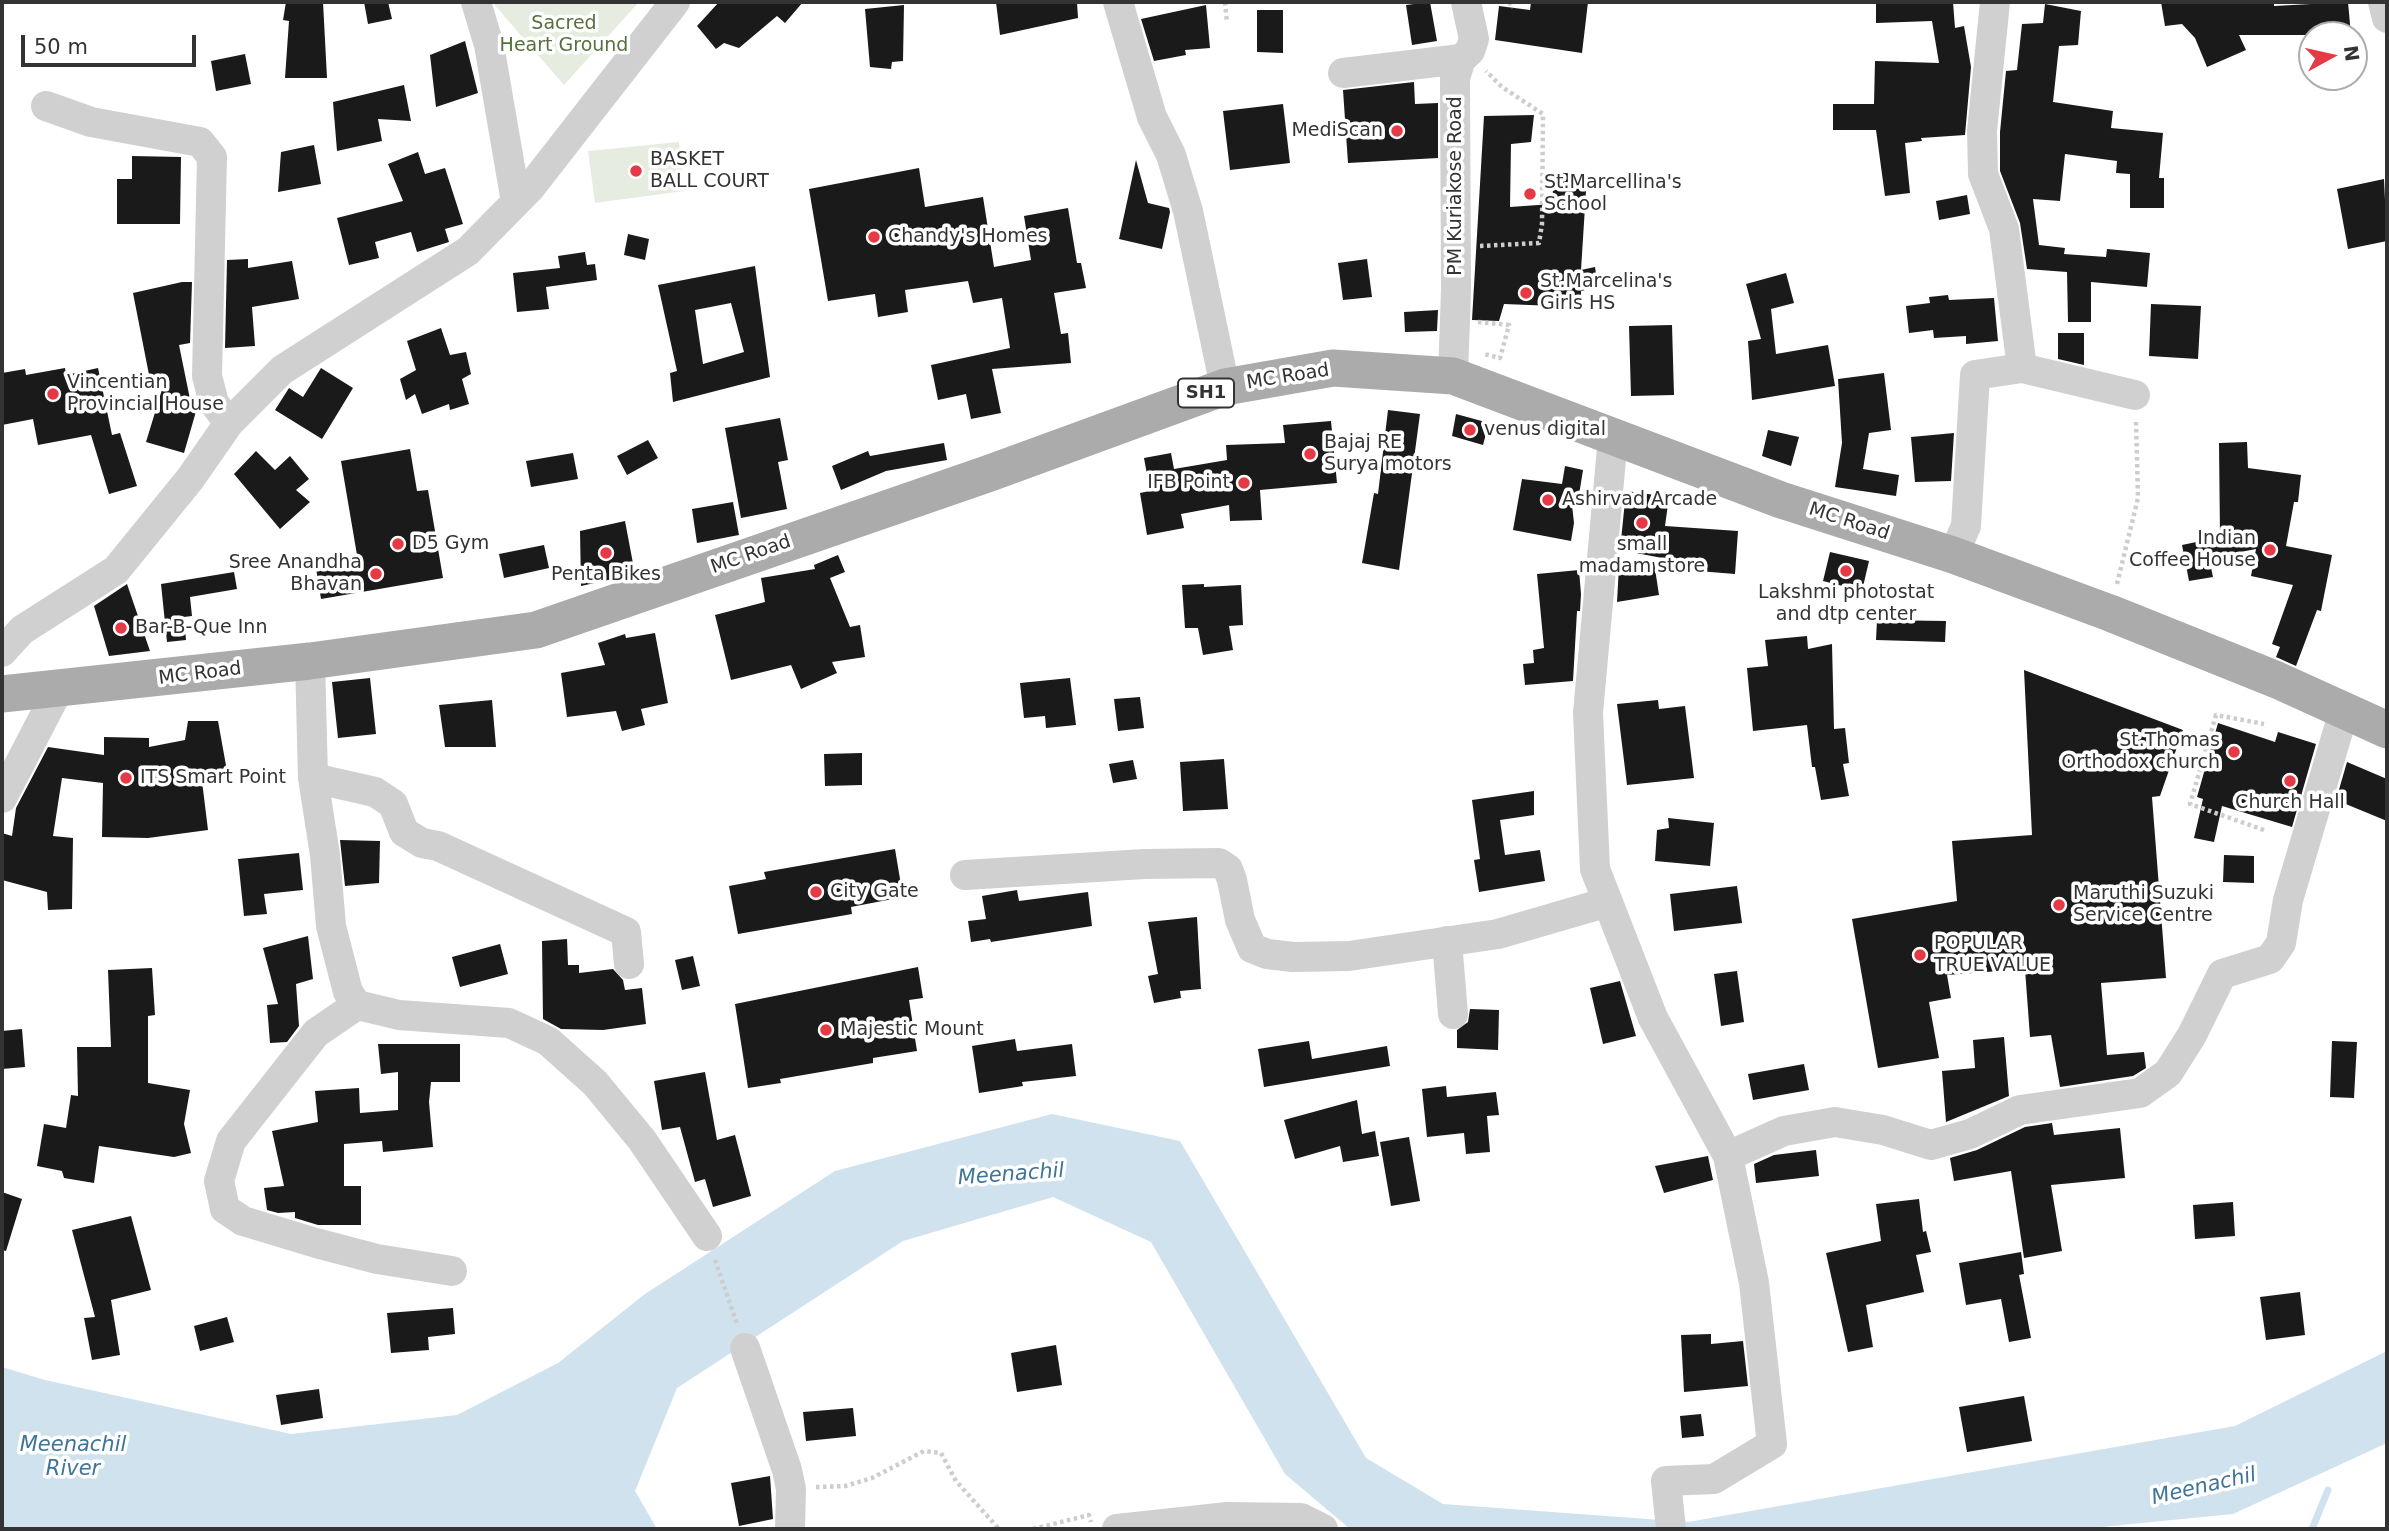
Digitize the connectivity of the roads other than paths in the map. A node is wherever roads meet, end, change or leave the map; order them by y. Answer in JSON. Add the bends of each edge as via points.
{"nodes":[{"id":1,"x":475,"y":2,"type":"edge"},
{"id":2,"x":675,"y":2,"type":"edge"},
{"id":3,"x":1118,"y":2,"type":"edge"},
{"id":4,"x":1466,"y":2,"type":"edge"},
{"id":5,"x":1995,"y":2,"type":"edge"},
{"id":6,"x":2383,"y":2,"type":"edge"},
{"id":7,"x":2387,"y":18,"type":"edge"},
{"id":8,"x":1474,"y":59,"type":"junction"},
{"id":9,"x":1343,"y":73,"type":"dead end"},
{"id":10,"x":46,"y":106,"type":"dead end"},
{"id":11,"x":516,"y":202,"type":"junction"},
{"id":12,"x":2021,"y":368,"type":"junction"},
{"id":13,"x":1453,"y":376,"type":"junction"},
{"id":14,"x":1225,"y":387,"type":"junction"},
{"id":15,"x":2135,"y":395,"type":"road end"},
{"id":16,"x":229,"y":423,"type":"junction"},
{"id":17,"x":1613,"y":437,"type":"junction"},
{"id":18,"x":1953,"y":555,"type":"junction"},
{"id":19,"x":2,"y":652,"type":"edge"},
{"id":20,"x":310,"y":661,"type":"junction"},
{"id":21,"x":58,"y":690,"type":"junction"},
{"id":22,"x":2,"y":694,"type":"edge"},
{"id":23,"x":2344,"y":710,"type":"junction"},
{"id":24,"x":2387,"y":730,"type":"edge"},
{"id":25,"x":313,"y":778,"type":"junction"},
{"id":26,"x":2,"y":798,"type":"edge"},
{"id":27,"x":965,"y":876,"type":"dead end"},
{"id":28,"x":1608,"y":902,"type":"junction"},
{"id":29,"x":1447,"y":941,"type":"junction"},
{"id":30,"x":629,"y":964,"type":"dead end"},
{"id":31,"x":357,"y":1005,"type":"junction"},
{"id":32,"x":1453,"y":1014,"type":"dead end"},
{"id":33,"x":1728,"y":1156,"type":"junction"},
{"id":34,"x":707,"y":1236,"type":"road end"},
{"id":35,"x":452,"y":1271,"type":"dead end"},
{"id":36,"x":745,"y":1348,"type":"road end"},
{"id":37,"x":1670,"y":1515,"type":"edge"},
{"id":38,"x":790,"y":1529,"type":"edge"},
{"id":39,"x":1117,"y":1529,"type":"edge"},
{"id":40,"x":1323,"y":1529,"type":"edge"}],
"edges":[{"from":1,"to":11,"type":"street","via":[[489,45]]},
{"from":2,"to":11,"type":"street"},
{"from":3,"to":14,"type":"street","via":[[1152,117],[1171,155],[1188,211]]},
{"from":4,"to":8,"type":"street","name":"PM Kuriakose Road"},
{"from":5,"to":12,"type":"street","via":[[1982,131],[1983,174],[2004,229]]},
{"from":6,"to":7,"type":"street"},
{"from":8,"to":9,"type":"street"},
{"from":8,"to":13,"type":"street","name":"PM Kuriakose Road","via":[[1455,78]]},
{"from":10,"to":16,"type":"street","via":[[91,122],[201,142],[212,157],[207,376],[215,404]]},
{"from":11,"to":16,"type":"street","via":[[468,251],[282,370]]},
{"from":12,"to":15,"type":"street"},
{"from":12,"to":18,"type":"street","via":[[1975,375],[1966,526]]},
{"from":13,"to":14,"type":"main road","name":"MC Road","number":"SH1","via":[[1333,368]]},
{"from":13,"to":17,"type":"main road","name":"MC Road","number":"SH1"},
{"from":14,"to":20,"type":"main road","name":"MC Road","number":"SH1","via":[[536,630]]},
{"from":16,"to":19,"type":"street","via":[[116,570],[22,630]]},
{"from":17,"to":18,"type":"main road","name":"MC Road","number":"SH1","via":[[1781,500]]},
{"from":17,"to":28,"type":"street","via":[[1588,713],[1595,869]]},
{"from":18,"to":23,"type":"main road","name":"MC Road","number":"SH1","via":[[2110,613]]},
{"from":20,"to":21,"type":"main road","name":"MC Road","number":"SH1"},
{"from":20,"to":25,"type":"street"},
{"from":21,"to":22,"type":"main road","name":"MC Road","number":"SH1"},
{"from":21,"to":26,"type":"street"},
{"from":23,"to":24,"type":"main road","name":"MC Road","number":"SH1"},
{"from":23,"to":33,"type":"street","via":[[2288,900],[2281,943],[2270,959],[2222,974],[2168,1073],[2140,1093],[2020,1110],[1970,1135],[1931,1145],[1835,1122],[1784,1131]]},
{"from":25,"to":30,"type":"street","via":[[375,792],[393,804],[404,832],[422,843],[438,846],[626,932]]},
{"from":25,"to":31,"type":"street","via":[[331,926],[348,992]]},
{"from":27,"to":29,"type":"street","via":[[1219,863],[1228,869],[1248,941],[1252,948],[1267,954],[1349,956]]},
{"from":28,"to":29,"type":"street","via":[[1498,934]]},
{"from":28,"to":33,"type":"street","via":[[1653,1018]]},
{"from":29,"to":32,"type":"street"},
{"from":31,"to":34,"type":"street","via":[[399,1015],[509,1023],[548,1041],[595,1083],[642,1140]]},
{"from":31,"to":35,"type":"street","via":[[316,1033],[231,1141],[219,1181],[225,1209],[243,1221],[328,1246]]},
{"from":33,"to":37,"type":"street","via":[[1754,1283],[1772,1444],[1714,1479],[1666,1482]]},
{"from":36,"to":38,"type":"street","via":[[787,1470]]},
{"from":39,"to":40,"type":"street","via":[[1228,1517],[1301,1518]]}]}
